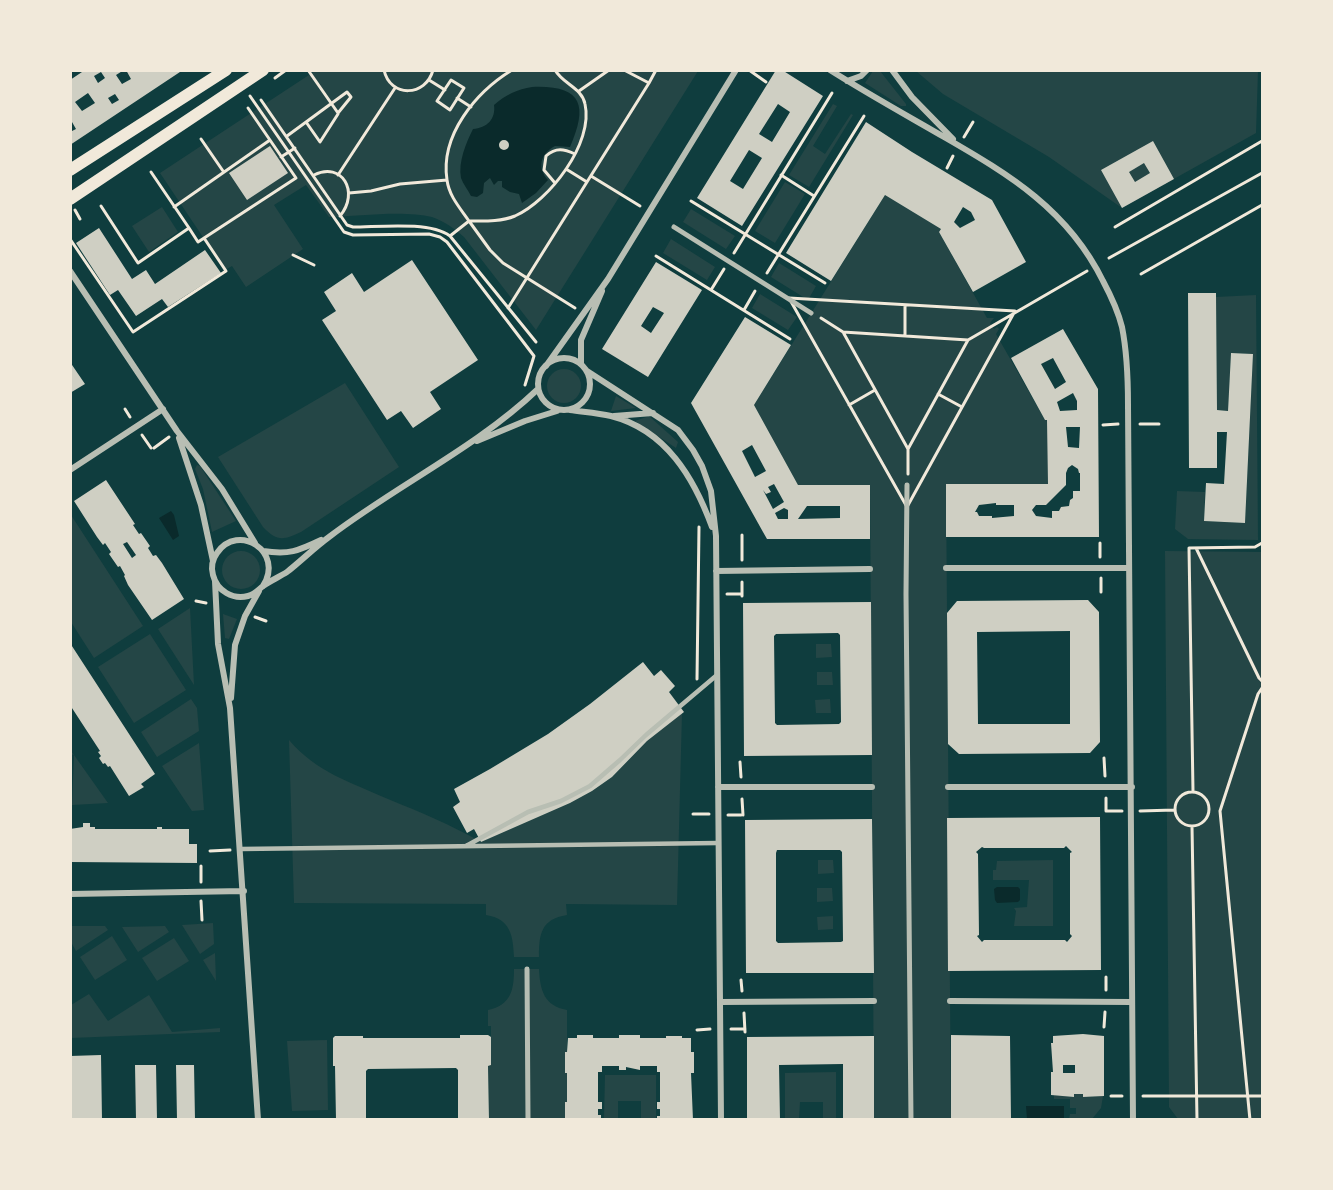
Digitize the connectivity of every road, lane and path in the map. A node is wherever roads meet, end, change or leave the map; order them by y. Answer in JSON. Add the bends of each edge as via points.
{"nodes":[{"id":1,"x":226,"y":70,"type":"edge"},
{"id":2,"x":263,"y":70,"type":"edge"},
{"id":3,"x":308,"y":70,"type":"edge"},
{"id":4,"x":384,"y":70,"type":"edge"},
{"id":5,"x":433,"y":70,"type":"edge"},
{"id":6,"x":512,"y":70,"type":"edge"},
{"id":7,"x":555,"y":70,"type":"edge"},
{"id":8,"x":609,"y":70,"type":"edge"},
{"id":9,"x":624,"y":70,"type":"edge"},
{"id":10,"x":656,"y":70,"type":"edge"},
{"id":11,"x":738,"y":70,"type":"edge"},
{"id":12,"x":749,"y":70,"type":"edge"},
{"id":13,"x":830,"y":70,"type":"edge"},
{"id":14,"x":867,"y":70,"type":"edge"},
{"id":15,"x":892,"y":70,"type":"edge"},
{"id":16,"x":429,"y":80,"type":"junction"},
{"id":17,"x":847,"y":81,"type":"junction"},
{"id":18,"x":766,"y":82,"type":"dead end"},
{"id":19,"x":649,"y":83,"type":"junction"},
{"id":20,"x":395,"y":88,"type":"junction"},
{"id":21,"x":445,"y":90,"type":"junction"},
{"id":22,"x":579,"y":91,"type":"junction"},
{"id":23,"x":832,"y":93,"type":"dead end"},
{"id":24,"x":249,"y":95,"type":"dead end"},
{"id":25,"x":457,"y":98,"type":"junction"},
{"id":26,"x":261,"y":100,"type":"dead end"},
{"id":27,"x":330,"y":103,"type":"junction"},
{"id":28,"x":471,"y":107,"type":"junction"},
{"id":29,"x":248,"y":108,"type":"dead end"},
{"id":30,"x":338,"y":113,"type":"junction"},
{"id":31,"x":864,"y":116,"type":"dead end"},
{"id":32,"x":306,"y":122,"type":"junction"},
{"id":33,"x":287,"y":136,"type":"junction"},
{"id":34,"x":201,"y":139,"type":"dead end"},
{"id":35,"x":270,"y":140,"type":"junction"},
{"id":36,"x":1263,"y":141,"type":"edge"},
{"id":37,"x":959,"y":146,"type":"junction"},
{"id":38,"x":295,"y":148,"type":"junction"},
{"id":39,"x":288,"y":152,"type":"junction"},
{"id":40,"x":575,"y":154,"type":"junction"},
{"id":41,"x":281,"y":157,"type":"junction"},
{"id":42,"x":566,"y":169,"type":"junction"},
{"id":43,"x":70,"y":170,"type":"edge"},
{"id":44,"x":222,"y":171,"type":"junction"},
{"id":45,"x":151,"y":172,"type":"dead end"},
{"id":46,"x":1263,"y":173,"type":"edge"},
{"id":47,"x":314,"y":175,"type":"junction"},
{"id":48,"x":338,"y":175,"type":"junction"},
{"id":49,"x":781,"y":175,"type":"junction"},
{"id":50,"x":591,"y":176,"type":"junction"},
{"id":51,"x":447,"y":180,"type":"junction"},
{"id":52,"x":587,"y":182,"type":"junction"},
{"id":53,"x":555,"y":183,"type":"junction"},
{"id":54,"x":349,"y":193,"type":"junction"},
{"id":55,"x":814,"y":196,"type":"junction"},
{"id":56,"x":70,"y":199,"type":"edge"},
{"id":57,"x":691,"y":201,"type":"dead end"},
{"id":58,"x":101,"y":206,"type":"dead end"},
{"id":59,"x":1263,"y":206,"type":"edge"},
{"id":60,"x":174,"y":207,"type":"junction"},
{"id":61,"x":649,"y":212,"type":"junction"},
{"id":62,"x":340,"y":216,"type":"junction"},
{"id":63,"x":469,"y":221,"type":"junction"},
{"id":64,"x":675,"y":227,"type":"dead end"},
{"id":65,"x":1115,"y":227,"type":"dead end"},
{"id":66,"x":189,"y":228,"type":"junction"},
{"id":67,"x":745,"y":234,"type":"junction"},
{"id":68,"x":450,"y":236,"type":"junction"},
{"id":69,"x":204,"y":238,"type":"junction"},
{"id":70,"x":70,"y":239,"type":"edge"},
{"id":71,"x":778,"y":254,"type":"junction"},
{"id":72,"x":293,"y":255,"type":"dead end"},
{"id":73,"x":656,"y":256,"type":"dead end"},
{"id":74,"x":1109,"y":258,"type":"dead end"},
{"id":75,"x":728,"y":261,"type":"junction"},
{"id":76,"x":314,"y":265,"type":"dead end"},
{"id":77,"x":1096,"y":266,"type":"junction"},
{"id":78,"x":70,"y":271,"type":"edge"},
{"id":79,"x":1141,"y":274,"type":"dead end"},
{"id":80,"x":526,"y":279,"type":"junction"},
{"id":81,"x":608,"y":279,"type":"junction"},
{"id":82,"x":761,"y":282,"type":"junction"},
{"id":83,"x":825,"y":283,"type":"dead end"},
{"id":84,"x":711,"y":290,"type":"junction"},
{"id":85,"x":789,"y":298,"type":"junction"},
{"id":86,"x":562,"y":300,"type":"dead end"},
{"id":87,"x":905,"y":305,"type":"junction"},
{"id":88,"x":508,"y":308,"type":"junction"},
{"id":89,"x":744,"y":310,"type":"junction"},
{"id":90,"x":1015,"y":311,"type":"junction"},
{"id":91,"x":811,"y":313,"type":"joint"},
{"id":92,"x":843,"y":332,"type":"junction"},
{"id":93,"x":904,"y":336,"type":"junction"},
{"id":94,"x":790,"y":339,"type":"dead end"},
{"id":95,"x":968,"y":340,"type":"junction"},
{"id":96,"x":536,"y":342,"type":"dead end"},
{"id":97,"x":580,"y":364,"type":"junction"},
{"id":98,"x":546,"y":366,"type":"junction"},
{"id":99,"x":587,"y":371,"type":"junction"},
{"id":100,"x":525,"y":386,"type":"dead end"},
{"id":101,"x":538,"y":389,"type":"junction"},
{"id":102,"x":875,"y":390,"type":"junction"},
{"id":103,"x":938,"y":394,"type":"junction"},
{"id":104,"x":849,"y":405,"type":"junction"},
{"id":105,"x":962,"y":407,"type":"junction"},
{"id":106,"x":163,"y":409,"type":"junction"},
{"id":107,"x":558,"y":410,"type":"junction"},
{"id":108,"x":570,"y":410,"type":"junction"},
{"id":109,"x":653,"y":413,"type":"junction"},
{"id":110,"x":613,"y":416,"type":"junction"},
{"id":111,"x":177,"y":431,"type":"junction"},
{"id":112,"x":463,"y":448,"type":"junction"},
{"id":113,"x":908,"y":449,"type":"junction"},
{"id":114,"x":70,"y":470,"type":"edge"},
{"id":115,"x":908,"y":485,"type":"joint"},
{"id":116,"x":907,"y":507,"type":"junction"},
{"id":117,"x":699,"y":524,"type":"dead end"},
{"id":118,"x":330,"y":536,"type":"junction"},
{"id":119,"x":716,"y":536,"type":"junction"},
{"id":120,"x":1263,"y":543,"type":"edge"},
{"id":121,"x":255,"y":545,"type":"junction"},
{"id":122,"x":1196,"y":548,"type":"junction"},
{"id":123,"x":263,"y":552,"type":"junction"},
{"id":124,"x":213,"y":562,"type":"junction"},
{"id":125,"x":946,"y":568,"type":"dead end"},
{"id":126,"x":1128,"y":568,"type":"junction"},
{"id":127,"x":870,"y":569,"type":"dead end"},
{"id":128,"x":716,"y":571,"type":"junction"},
{"id":129,"x":215,"y":581,"type":"junction"},
{"id":130,"x":261,"y":589,"type":"junction"},
{"id":131,"x":196,"y":601,"type":"dead end"},
{"id":132,"x":216,"y":604,"type":"junction"},
{"id":133,"x":246,"y":614,"type":"junction"},
{"id":134,"x":266,"y":621,"type":"dead end"},
{"id":135,"x":717,"y":675,"type":"junction"},
{"id":136,"x":1263,"y":681,"type":"edge"},
{"id":137,"x":1263,"y":688,"type":"edge"},
{"id":138,"x":697,"y":692,"type":"junction"},
{"id":139,"x":230,"y":708,"type":"junction"},
{"id":140,"x":872,"y":787,"type":"dead end"},
{"id":141,"x":948,"y":787,"type":"dead end"},
{"id":142,"x":1132,"y":787,"type":"junction"},
{"id":143,"x":718,"y":788,"type":"junction"},
{"id":144,"x":1193,"y":791,"type":"junction"},
{"id":145,"x":1209,"y":811,"type":"junction"},
{"id":146,"x":1220,"y":811,"type":"junction"},
{"id":147,"x":1192,"y":826,"type":"junction"},
{"id":148,"x":718,"y":843,"type":"junction"},
{"id":149,"x":466,"y":846,"type":"junction"},
{"id":150,"x":241,"y":849,"type":"junction"},
{"id":151,"x":210,"y":851,"type":"dead end"},
{"id":152,"x":244,"y":891,"type":"junction"},
{"id":153,"x":70,"y":894,"type":"edge"},
{"id":154,"x":527,"y":969,"type":"dead end"},
{"id":155,"x":874,"y":1001,"type":"dead end"},
{"id":156,"x":950,"y":1001,"type":"dead end"},
{"id":157,"x":720,"y":1002,"type":"junction"},
{"id":158,"x":1132,"y":1002,"type":"junction"},
{"id":159,"x":1111,"y":1096,"type":"dead end"},
{"id":160,"x":1133,"y":1096,"type":"junction"},
{"id":161,"x":1196,"y":1096,"type":"junction"},
{"id":162,"x":1263,"y":1096,"type":"edge"},
{"id":163,"x":258,"y":1119,"type":"edge"},
{"id":164,"x":528,"y":1119,"type":"edge"},
{"id":165,"x":721,"y":1119,"type":"edge"},
{"id":166,"x":911,"y":1119,"type":"edge"},
{"id":167,"x":1133,"y":1119,"type":"edge"},
{"id":168,"x":1197,"y":1119,"type":"edge"},
{"id":169,"x":1250,"y":1119,"type":"edge"}],
"edges":[{"from":1,"to":43,"type":"main road"},
{"from":2,"to":56,"type":"main road"},
{"from":3,"to":27,"type":"path"},
{"from":4,"to":20,"type":"path"},
{"from":5,"to":16,"type":"path"},
{"from":6,"to":28,"type":"path","via":[[480,94]]},
{"from":7,"to":22,"type":"path","via":[[563,81]]},
{"from":8,"to":22,"type":"path"},
{"from":9,"to":19,"type":"path"},
{"from":10,"to":19,"type":"path"},
{"from":11,"to":61,"type":"street"},
{"from":12,"to":18,"type":"path"},
{"from":13,"to":17,"type":"street"},
{"from":14,"to":17,"type":"street"},
{"from":15,"to":37,"type":"street"},
{"from":16,"to":20,"type":"path","via":[[410,92]]},
{"from":16,"to":21,"type":"path"},
{"from":17,"to":37,"type":"street"},
{"from":19,"to":50,"type":"path"},
{"from":20,"to":48,"type":"path"},
{"from":21,"to":25,"type":"path","via":[[451,80],[464,88]]},
{"from":21,"to":25,"type":"path","via":[[437,101],[450,110]]},
{"from":22,"to":40,"type":"path","via":[[586,106],[586,118],[585,132]]},
{"from":23,"to":49,"type":"path"},
{"from":24,"to":39,"type":"path"},
{"from":25,"to":28,"type":"path"},
{"from":26,"to":33,"type":"path"},
{"from":27,"to":30,"type":"path"},
{"from":27,"to":30,"type":"path","via":[[347,92],[351,97]]},
{"from":27,"to":32,"type":"path"},
{"from":28,"to":51,"type":"path","via":[[454,135]]},
{"from":29,"to":35,"type":"path"},
{"from":30,"to":32,"type":"path","via":[[320,142]]},
{"from":31,"to":55,"type":"path"},
{"from":32,"to":33,"type":"path"},
{"from":33,"to":38,"type":"path"},
{"from":34,"to":44,"type":"path"},
{"from":35,"to":41,"type":"path"},
{"from":35,"to":44,"type":"path"},
{"from":36,"to":65,"type":"path"},
{"from":37,"to":77,"type":"street","via":[[1044,203],[1081,243]]},
{"from":38,"to":39,"type":"path"},
{"from":38,"to":47,"type":"path"},
{"from":39,"to":41,"type":"path"},
{"from":39,"to":100,"type":"path","via":[[344,232],[429,234],[447,242],[534,356]]},
{"from":40,"to":42,"type":"path"},
{"from":40,"to":53,"type":"path","via":[[557,149],[546,156],[544,170]]},
{"from":41,"to":69,"type":"path","via":[[296,178]]},
{"from":42,"to":52,"type":"path"},
{"from":42,"to":53,"type":"path"},
{"from":44,"to":60,"type":"path","via":[[222,175]]},
{"from":45,"to":60,"type":"path"},
{"from":46,"to":74,"type":"path"},
{"from":47,"to":48,"type":"path","via":[[325,171]]},
{"from":47,"to":62,"type":"path"},
{"from":48,"to":54,"type":"path"},
{"from":49,"to":55,"type":"path"},
{"from":49,"to":67,"type":"path"},
{"from":50,"to":52,"type":"path"},
{"from":50,"to":61,"type":"path"},
{"from":51,"to":54,"type":"path"},
{"from":51,"to":63,"type":"path","via":[[453,200]]},
{"from":52,"to":80,"type":"path"},
{"from":53,"to":63,"type":"path","via":[[517,215]]},
{"from":54,"to":62,"type":"path","via":[[349,203]]},
{"from":55,"to":71,"type":"path"},
{"from":57,"to":67,"type":"path"},
{"from":58,"to":66,"type":"path","via":[[138,263]]},
{"from":59,"to":79,"type":"path"},
{"from":60,"to":66,"type":"path"},
{"from":61,"to":81,"type":"street"},
{"from":62,"to":68,"type":"path","via":[[353,227],[409,226]]},
{"from":63,"to":68,"type":"path"},
{"from":63,"to":80,"type":"path","via":[[490,250]]},
{"from":64,"to":75,"type":"street"},
{"from":66,"to":69,"type":"path","via":[[198,242]]},
{"from":67,"to":71,"type":"path"},
{"from":67,"to":75,"type":"path"},
{"from":68,"to":88,"type":"path"},
{"from":69,"to":70,"type":"path","via":[[226,271],[133,332]]},
{"from":71,"to":82,"type":"path"},
{"from":71,"to":83,"type":"path"},
{"from":72,"to":76,"type":"path"},
{"from":73,"to":84,"type":"path"},
{"from":75,"to":82,"type":"street"},
{"from":75,"to":84,"type":"path"},
{"from":77,"to":90,"type":"path"},
{"from":77,"to":126,"type":"street","via":[[1114,301],[1125,351],[1129,414]]},
{"from":78,"to":106,"type":"street"},
{"from":80,"to":86,"type":"path"},
{"from":80,"to":88,"type":"path"},
{"from":81,"to":97,"type":"street","via":[[581,340]]},
{"from":81,"to":98,"type":"street"},
{"from":82,"to":85,"type":"street"},
{"from":82,"to":89,"type":"path"},
{"from":84,"to":89,"type":"path"},
{"from":85,"to":87,"type":"path"},
{"from":85,"to":91,"type":"street"},
{"from":85,"to":104,"type":"path"},
{"from":87,"to":90,"type":"path"},
{"from":87,"to":93,"type":"path"},
{"from":88,"to":96,"type":"path"},
{"from":89,"to":94,"type":"path"},
{"from":90,"to":95,"type":"path"},
{"from":90,"to":105,"type":"path"},
{"from":91,"to":92,"type":"path"},
{"from":92,"to":93,"type":"path"},
{"from":92,"to":102,"type":"path"},
{"from":93,"to":95,"type":"path"},
{"from":95,"to":103,"type":"path"},
{"from":97,"to":98,"type":"street","via":[[559,358]]},
{"from":97,"to":99,"type":"street"},
{"from":98,"to":101,"type":"street","via":[[540,372]]},
{"from":99,"to":108,"type":"street","via":[[588,395]]},
{"from":99,"to":109,"type":"street"},
{"from":101,"to":107,"type":"street","via":[[545,403]]},
{"from":101,"to":112,"type":"street"},
{"from":102,"to":104,"type":"path"},
{"from":102,"to":113,"type":"path"},
{"from":103,"to":105,"type":"path"},
{"from":103,"to":113,"type":"path"},
{"from":104,"to":116,"type":"path"},
{"from":105,"to":116,"type":"path"},
{"from":106,"to":111,"type":"street"},
{"from":106,"to":114,"type":"street"},
{"from":107,"to":108,"type":"street"},
{"from":107,"to":112,"type":"street"},
{"from":108,"to":110,"type":"street"},
{"from":109,"to":110,"type":"street"},
{"from":109,"to":119,"type":"street","via":[[678,430],[702,466],[711,491]]},
{"from":110,"to":119,"type":"street","via":[[667,447],[700,496]]},
{"from":111,"to":121,"type":"street","via":[[222,489]]},
{"from":111,"to":124,"type":"street","via":[[201,505]]},
{"from":112,"to":118,"type":"street"},
{"from":113,"to":115,"type":"path"},
{"from":115,"to":116,"type":"street"},
{"from":116,"to":166,"type":"street"},
{"from":117,"to":138,"type":"path"},
{"from":118,"to":123,"type":"street","via":[[296,552]]},
{"from":118,"to":130,"type":"street"},
{"from":119,"to":128,"type":"street"},
{"from":120,"to":122,"type":"path","via":[[1255,547]]},
{"from":121,"to":123,"type":"street"},
{"from":121,"to":124,"type":"street","via":[[247,541],[230,543],[216,554]]},
{"from":122,"to":136,"type":"path"},
{"from":122,"to":144,"type":"path","via":[[1189,548]]},
{"from":123,"to":130,"type":"street","via":[[269,569]]},
{"from":124,"to":129,"type":"street"},
{"from":125,"to":126,"type":"street"},
{"from":126,"to":142,"type":"street"},
{"from":127,"to":128,"type":"street"},
{"from":128,"to":135,"type":"street"},
{"from":129,"to":130,"type":"street","via":[[234,597]]},
{"from":129,"to":132,"type":"street"},
{"from":130,"to":133,"type":"street"},
{"from":131,"to":132,"type":"path"},
{"from":132,"to":139,"type":"street","via":[[218,644]]},
{"from":133,"to":134,"type":"path"},
{"from":133,"to":139,"type":"street","via":[[235,645]]},
{"from":135,"to":138,"type":"lane"},
{"from":135,"to":143,"type":"street"},
{"from":137,"to":146,"type":"path"},
{"from":138,"to":149,"type":"lane","via":[[590,786],[528,812]]},
{"from":139,"to":150,"type":"street"},
{"from":140,"to":143,"type":"street"},
{"from":141,"to":142,"type":"street"},
{"from":142,"to":158,"type":"street"},
{"from":143,"to":148,"type":"street"},
{"from":144,"to":145,"type":"path","via":[[1203,795]]},
{"from":144,"to":147,"type":"path","via":[[1182,795],[1174,810],[1182,823]]},
{"from":145,"to":146,"type":"path"},
{"from":145,"to":147,"type":"path","via":[[1205,819]]},
{"from":146,"to":169,"type":"path"},
{"from":147,"to":161,"type":"path"},
{"from":148,"to":149,"type":"lane"},
{"from":148,"to":157,"type":"street"},
{"from":149,"to":150,"type":"lane"},
{"from":150,"to":151,"type":"path"},
{"from":150,"to":152,"type":"street"},
{"from":152,"to":153,"type":"street"},
{"from":152,"to":163,"type":"street"},
{"from":154,"to":164,"type":"street"},
{"from":155,"to":157,"type":"street"},
{"from":156,"to":158,"type":"street"},
{"from":157,"to":165,"type":"street"},
{"from":158,"to":160,"type":"street"},
{"from":159,"to":160,"type":"path"},
{"from":160,"to":161,"type":"path"},
{"from":160,"to":167,"type":"street"},
{"from":161,"to":162,"type":"path"},
{"from":161,"to":168,"type":"path"}]}
